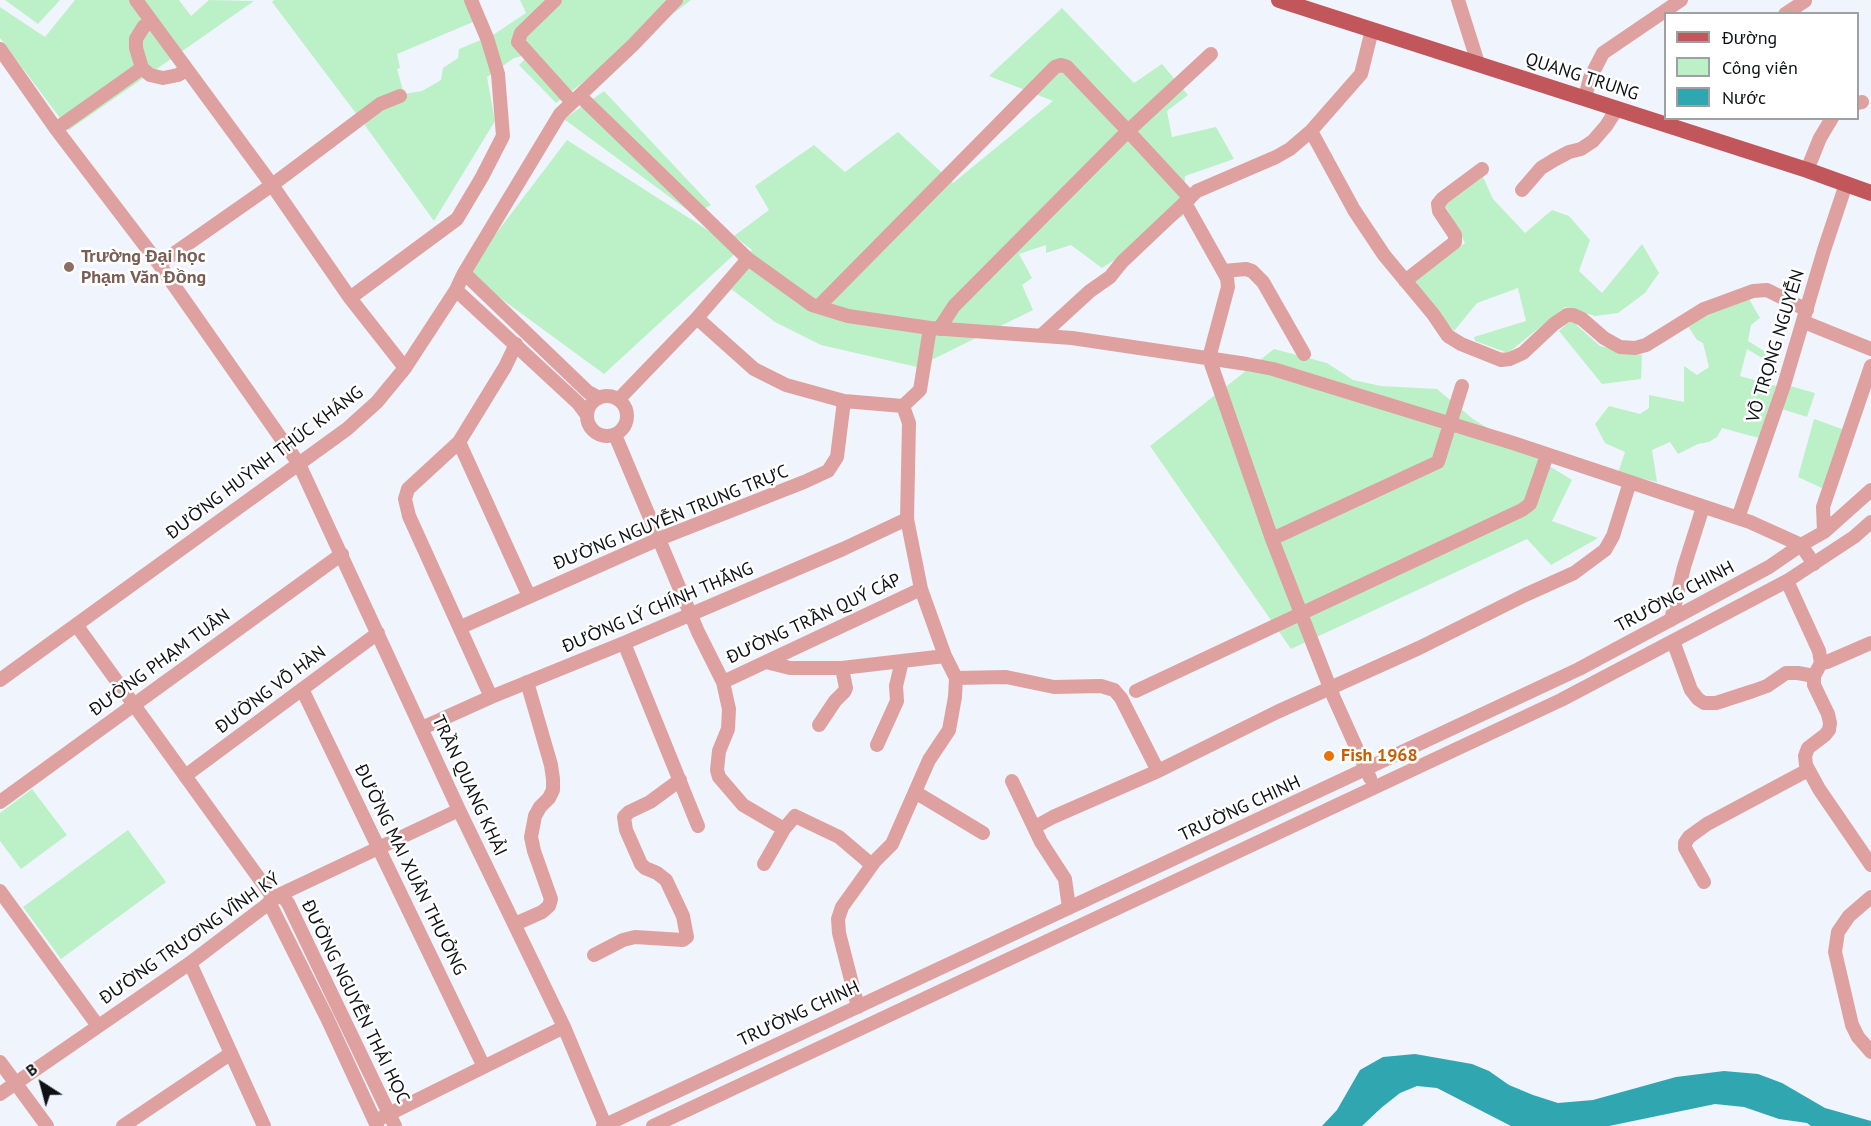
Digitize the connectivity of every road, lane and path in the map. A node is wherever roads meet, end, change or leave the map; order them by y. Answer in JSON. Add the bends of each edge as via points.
{"nodes":[{"id":1,"x":136,"y":0,"type":"edge"},
{"id":2,"x":471,"y":0,"type":"edge"},
{"id":3,"x":555,"y":0,"type":"edge"},
{"id":4,"x":676,"y":0,"type":"edge"},
{"id":5,"x":1280,"y":0,"type":"edge"},
{"id":6,"x":1458,"y":0,"type":"edge"},
{"id":7,"x":1680,"y":0,"type":"edge"},
{"id":8,"x":1805,"y":1,"type":"edge"},
{"id":9,"x":1788,"y":12,"type":"edge"},
{"id":10,"x":152,"y":23,"type":"junction"},
{"id":11,"x":1372,"y":30,"type":"junction"},
{"id":12,"x":0,"y":49,"type":"edge"},
{"id":13,"x":1211,"y":54,"type":"dead end"},
{"id":14,"x":1478,"y":63,"type":"junction"},
{"id":15,"x":142,"y":68,"type":"junction"},
{"id":16,"x":186,"y":70,"type":"junction"},
{"id":17,"x":400,"y":96,"type":"dead end"},
{"id":18,"x":1585,"y":98,"type":"junction"},
{"id":19,"x":576,"y":99,"type":"junction"},
{"id":20,"x":1617,"y":109,"type":"junction"},
{"id":21,"x":1664,"y":120,"type":"edge"},
{"id":22,"x":1666,"y":120,"type":"edge"},
{"id":23,"x":1831,"y":120,"type":"edge"},
{"id":24,"x":1684,"y":124,"type":"edge"},
{"id":25,"x":56,"y":129,"type":"junction"},
{"id":26,"x":1128,"y":130,"type":"junction"},
{"id":27,"x":1311,"y":131,"type":"junction"},
{"id":28,"x":1482,"y":169,"type":"dead end"},
{"id":29,"x":1808,"y":170,"type":"junction"},
{"id":30,"x":1846,"y":184,"type":"junction"},
{"id":31,"x":272,"y":185,"type":"junction"},
{"id":32,"x":1522,"y":189,"type":"dead end"},
{"id":33,"x":1871,"y":193,"type":"edge"},
{"id":34,"x":1187,"y":200,"type":"junction"},
{"id":35,"x":748,"y":259,"type":"junction"},
{"id":36,"x":159,"y":264,"type":"junction"},
{"id":37,"x":1223,"y":271,"type":"junction"},
{"id":38,"x":464,"y":273,"type":"junction"},
{"id":39,"x":1405,"y":281,"type":"junction"},
{"id":40,"x":456,"y":290,"type":"junction"},
{"id":41,"x":350,"y":298,"type":"junction"},
{"id":42,"x":818,"y":307,"type":"junction"},
{"id":43,"x":1805,"y":316,"type":"junction"},
{"id":44,"x":697,"y":318,"type":"junction"},
{"id":45,"x":935,"y":328,"type":"junction"},
{"id":46,"x":1043,"y":334,"type":"junction"},
{"id":47,"x":516,"y":344,"type":"junction"},
{"id":48,"x":1871,"y":349,"type":"edge"},
{"id":49,"x":1304,"y":354,"type":"dead end"},
{"id":50,"x":1209,"y":358,"type":"junction"},
{"id":51,"x":1871,"y":366,"type":"edge"},
{"id":52,"x":405,"y":368,"type":"junction"},
{"id":53,"x":1462,"y":386,"type":"dead end"},
{"id":54,"x":599,"y":398,"type":"junction"},
{"id":55,"x":619,"y":399,"type":"junction"},
{"id":56,"x":844,"y":401,"type":"junction"},
{"id":57,"x":903,"y":406,"type":"junction"},
{"id":58,"x":587,"y":415,"type":"junction"},
{"id":59,"x":1451,"y":425,"type":"junction"},
{"id":60,"x":615,"y":435,"type":"junction"},
{"id":61,"x":459,"y":442,"type":"junction"},
{"id":62,"x":1547,"y":455,"type":"junction"},
{"id":63,"x":299,"y":464,"type":"junction"},
{"id":64,"x":1630,"y":482,"type":"junction"},
{"id":65,"x":1871,"y":490,"type":"edge"},
{"id":66,"x":1703,"y":507,"type":"junction"},
{"id":67,"x":1738,"y":518,"type":"junction"},
{"id":68,"x":907,"y":519,"type":"junction"},
{"id":69,"x":1871,"y":522,"type":"edge"},
{"id":70,"x":1824,"y":532,"type":"junction"},
{"id":71,"x":659,"y":539,"type":"junction"},
{"id":72,"x":1272,"y":539,"type":"junction"},
{"id":73,"x":1801,"y":545,"type":"junction"},
{"id":74,"x":342,"y":554,"type":"junction"},
{"id":75,"x":1814,"y":564,"type":"junction"},
{"id":76,"x":1787,"y":581,"type":"junction"},
{"id":77,"x":921,"y":589,"type":"junction"},
{"id":78,"x":529,"y":596,"type":"junction"},
{"id":79,"x":692,"y":614,"type":"junction"},
{"id":80,"x":1301,"y":614,"type":"junction"},
{"id":81,"x":1671,"y":620,"type":"junction"},
{"id":82,"x":77,"y":626,"type":"junction"},
{"id":83,"x":461,"y":627,"type":"junction"},
{"id":84,"x":378,"y":633,"type":"junction"},
{"id":85,"x":1673,"y":641,"type":"junction"},
{"id":86,"x":624,"y":643,"type":"junction"},
{"id":87,"x":1871,"y":643,"type":"edge"},
{"id":88,"x":945,"y":656,"type":"junction"},
{"id":89,"x":902,"y":661,"type":"junction"},
{"id":90,"x":766,"y":662,"type":"junction"},
{"id":91,"x":1821,"y":663,"type":"junction"},
{"id":92,"x":842,"y":668,"type":"junction"},
{"id":93,"x":1814,"y":676,"type":"junction"},
{"id":94,"x":956,"y":678,"type":"junction"},
{"id":95,"x":0,"y":680,"type":"edge"},
{"id":96,"x":527,"y":682,"type":"junction"},
{"id":97,"x":723,"y":682,"type":"junction"},
{"id":98,"x":1330,"y":688,"type":"junction"},
{"id":99,"x":302,"y":689,"type":"junction"},
{"id":100,"x":1136,"y":691,"type":"dead end"},
{"id":101,"x":491,"y":697,"type":"junction"},
{"id":102,"x":134,"y":704,"type":"junction"},
{"id":103,"x":819,"y":725,"type":"dead end"},
{"id":104,"x":422,"y":728,"type":"junction"},
{"id":105,"x":877,"y":745,"type":"dead end"},
{"id":106,"x":1366,"y":770,"type":"junction"},
{"id":107,"x":1808,"y":770,"type":"junction"},
{"id":108,"x":1158,"y":771,"type":"junction"},
{"id":109,"x":185,"y":776,"type":"junction"},
{"id":110,"x":680,"y":780,"type":"junction"},
{"id":111,"x":1012,"y":781,"type":"dead end"},
{"id":112,"x":1374,"y":787,"type":"junction"},
{"id":113,"x":915,"y":792,"type":"junction"},
{"id":114,"x":0,"y":802,"type":"edge"},
{"id":115,"x":459,"y":810,"type":"junction"},
{"id":116,"x":698,"y":826,"type":"dead end"},
{"id":117,"x":1035,"y":827,"type":"junction"},
{"id":118,"x":784,"y":829,"type":"junction"},
{"id":119,"x":983,"y":833,"type":"dead end"},
{"id":120,"x":380,"y":848,"type":"junction"},
{"id":121,"x":764,"y":864,"type":"dead end"},
{"id":122,"x":872,"y":865,"type":"junction"},
{"id":123,"x":1871,"y":865,"type":"edge"},
{"id":124,"x":1704,"y":882,"type":"dead end"},
{"id":125,"x":0,"y":891,"type":"edge"},
{"id":126,"x":1871,"y":897,"type":"edge"},
{"id":127,"x":275,"y":898,"type":"junction"},
{"id":128,"x":1072,"y":906,"type":"junction"},
{"id":129,"x":1084,"y":922,"type":"junction"},
{"id":130,"x":515,"y":924,"type":"junction"},
{"id":131,"x":594,"y":956,"type":"dead end"},
{"id":132,"x":190,"y":963,"type":"junction"},
{"id":133,"x":858,"y":1007,"type":"junction"},
{"id":134,"x":98,"y":1026,"type":"junction"},
{"id":135,"x":564,"y":1027,"type":"junction"},
{"id":136,"x":1871,"y":1052,"type":"edge"},
{"id":137,"x":230,"y":1054,"type":"junction"},
{"id":138,"x":0,"y":1062,"type":"edge"},
{"id":139,"x":484,"y":1067,"type":"junction"},
{"id":140,"x":15,"y":1083,"type":"junction"},
{"id":141,"x":0,"y":1094,"type":"edge"},
{"id":142,"x":392,"y":1120,"type":"edge"},
{"id":143,"x":376,"y":1123,"type":"edge"},
{"id":144,"x":609,"y":1125,"type":"edge"},
{"id":145,"x":47,"y":1126,"type":"edge"},
{"id":146,"x":123,"y":1126,"type":"edge"},
{"id":147,"x":264,"y":1126,"type":"edge"},
{"id":148,"x":653,"y":1126,"type":"edge"}],
"edges":[{"from":1,"to":10,"type":"street"},
{"from":2,"to":41,"type":"street","via":[[498,74],[503,136],[457,219]]},
{"from":3,"to":19,"type":"street","via":[[521,33],[518,42]]},
{"from":4,"to":19,"type":"street","name":"ĐƯỜNG HUỲNH THÚC KHÁNG"},
{"from":5,"to":11,"type":"main road","name":"QUANG TRUNG"},
{"from":6,"to":14,"type":"street"},
{"from":7,"to":18,"type":"street","via":[[1603,54]]},
{"from":8,"to":9,"type":"street"},
{"from":10,"to":15,"type":"street","via":[[144,26],[136,39]]},
{"from":10,"to":16,"type":"street"},
{"from":11,"to":14,"type":"main road","name":"QUANG TRUNG"},
{"from":11,"to":27,"type":"street","via":[[1361,74]]},
{"from":12,"to":25,"type":"street","name":"TRẦN QUANG KHẢI"},
{"from":13,"to":26,"type":"street"},
{"from":14,"to":18,"type":"main road","name":"QUANG TRUNG"},
{"from":15,"to":16,"type":"street","via":[[163,78]]},
{"from":15,"to":25,"type":"street"},
{"from":16,"to":31,"type":"street"},
{"from":17,"to":31,"type":"street","via":[[380,104]]},
{"from":18,"to":20,"type":"main road","name":"QUANG TRUNG"},
{"from":19,"to":35,"type":"street"},
{"from":19,"to":38,"type":"street","name":"ĐƯỜNG HUỲNH THÚC KHÁNG","via":[[560,114]]},
{"from":20,"to":21,"type":"main road","name":"QUANG TRUNG"},
{"from":20,"to":32,"type":"street","via":[[1593,141],[1541,168]]},
{"from":22,"to":24,"type":"main road","name":"QUANG TRUNG"},
{"from":23,"to":29,"type":"street"},
{"from":24,"to":29,"type":"main road","name":"QUANG TRUNG"},
{"from":25,"to":36,"type":"street","name":"TRẦN QUANG KHẢI"},
{"from":26,"to":34,"type":"street"},
{"from":26,"to":42,"type":"street","via":[[1067,67],[1055,67]]},
{"from":26,"to":45,"type":"street"},
{"from":27,"to":34,"type":"street","via":[[1276,157],[1197,191]]},
{"from":27,"to":39,"type":"street","via":[[1354,210]]},
{"from":28,"to":39,"type":"street","via":[[1438,204],[1455,235],[1451,248]]},
{"from":29,"to":30,"type":"main road","name":"QUANG TRUNG"},
{"from":30,"to":33,"type":"main road","name":"QUANG TRUNG"},
{"from":30,"to":43,"type":"street","name":"VÕ TRỌNG NGUYỄN"},
{"from":31,"to":36,"type":"street"},
{"from":31,"to":41,"type":"street"},
{"from":34,"to":37,"type":"street"},
{"from":34,"to":46,"type":"street","via":[[1110,277]]},
{"from":35,"to":42,"type":"street"},
{"from":35,"to":44,"type":"street"},
{"from":36,"to":63,"type":"street","name":"TRẦN QUANG KHẢI"},
{"from":37,"to":49,"type":"street","via":[[1246,269],[1263,282]]},
{"from":37,"to":50,"type":"street","via":[[1228,287]]},
{"from":38,"to":40,"type":"street","name":"ĐƯỜNG HUỲNH THÚC KHÁNG"},
{"from":38,"to":54,"type":"street","via":[[588,392]]},
{"from":39,"to":43,"type":"street","via":[[1452,340],[1501,360],[1523,352],[1567,315],[1582,319],[1620,347],[1635,348],[1704,309],[1753,291],[1773,292]]},
{"from":40,"to":47,"type":"street"},
{"from":40,"to":52,"type":"street","name":"ĐƯỜNG HUỲNH THÚC KHÁNG"},
{"from":41,"to":52,"type":"street"},
{"from":42,"to":45,"type":"street","via":[[848,316]]},
{"from":43,"to":48,"type":"street"},
{"from":43,"to":67,"type":"street","name":"VÕ TRỌNG NGUYỄN"},
{"from":44,"to":55,"type":"street"},
{"from":44,"to":56,"type":"street","via":[[754,369],[786,385]]},
{"from":45,"to":46,"type":"street"},
{"from":45,"to":57,"type":"street","via":[[920,390]]},
{"from":46,"to":50,"type":"street"},
{"from":47,"to":58,"type":"street"},
{"from":47,"to":61,"type":"street"},
{"from":50,"to":59,"type":"street","via":[[1273,369]]},
{"from":50,"to":72,"type":"street"},
{"from":51,"to":70,"type":"street","via":[[1823,507]]},
{"from":52,"to":63,"type":"street","name":"ĐƯỜNG HUỲNH THÚC KHÁNG","via":[[377,402]]},
{"from":53,"to":59,"type":"street"},
{"from":54,"to":55,"type":"street"},
{"from":54,"to":58,"type":"street","via":[[591,404]]},
{"from":55,"to":60,"type":"street","via":[[627,422]]},
{"from":56,"to":57,"type":"street"},
{"from":56,"to":71,"type":"street","name":"ĐƯỜNG NGUYỄN TRUNG TRỰC","via":[[837,457],[828,471]]},
{"from":57,"to":68,"type":"street","via":[[909,423]]},
{"from":58,"to":60,"type":"street","via":[[593,432]]},
{"from":59,"to":62,"type":"street"},
{"from":59,"to":72,"type":"street","via":[[1438,462]]},
{"from":60,"to":71,"type":"street"},
{"from":61,"to":78,"type":"street"},
{"from":61,"to":83,"type":"street","via":[[408,489],[405,499],[409,516]]},
{"from":62,"to":64,"type":"street"},
{"from":62,"to":80,"type":"street","via":[[1530,504],[1522,510]]},
{"from":63,"to":74,"type":"street","name":"TRẦN QUANG KHẢI"},
{"from":63,"to":82,"type":"street","name":"ĐƯỜNG HUỲNH THÚC KHÁNG"},
{"from":64,"to":66,"type":"street"},
{"from":64,"to":98,"type":"street","via":[[1609,543],[1589,564]]},
{"from":65,"to":70,"type":"street","name":"TRƯỜNG CHINH"},
{"from":66,"to":67,"type":"street"},
{"from":66,"to":81,"type":"street"},
{"from":67,"to":73,"type":"street"},
{"from":68,"to":77,"type":"street"},
{"from":68,"to":79,"type":"street","name":"ĐƯỜNG LÝ CHÍNH THẮNG"},
{"from":69,"to":75,"type":"street","name":"TRƯỜNG CHINH"},
{"from":70,"to":73,"type":"street","name":"TRƯỜNG CHINH"},
{"from":71,"to":78,"type":"street","name":"ĐƯỜNG NGUYỄN TRUNG TRỰC"},
{"from":71,"to":79,"type":"street"},
{"from":72,"to":80,"type":"street"},
{"from":73,"to":75,"type":"street"},
{"from":73,"to":81,"type":"street","name":"TRƯỜNG CHINH"},
{"from":74,"to":84,"type":"street","name":"TRẦN QUANG KHẢI"},
{"from":74,"to":102,"type":"street","name":"ĐƯỜNG PHẠM TUÂN"},
{"from":75,"to":76,"type":"street","name":"TRƯỜNG CHINH"},
{"from":76,"to":85,"type":"street","name":"TRƯỜNG CHINH"},
{"from":76,"to":91,"type":"street","via":[[1816,643]]},
{"from":77,"to":88,"type":"street"},
{"from":77,"to":90,"type":"street","name":"ĐƯỜNG TRẦN QUÝ CÁP"},
{"from":78,"to":83,"type":"street","name":"ĐƯỜNG NGUYỄN TRUNG TRỰC"},
{"from":79,"to":86,"type":"street","name":"ĐƯỜNG LÝ CHÍNH THẮNG"},
{"from":79,"to":97,"type":"street"},
{"from":80,"to":98,"type":"street"},
{"from":80,"to":100,"type":"street"},
{"from":81,"to":106,"type":"street","name":"TRƯỜNG CHINH","via":[[1580,669]]},
{"from":82,"to":95,"type":"street","name":"ĐƯỜNG HUỲNH THÚC KHÁNG"},
{"from":82,"to":102,"type":"street","name":"ĐƯỜNG NGUYỄN THÁI HỌC"},
{"from":83,"to":101,"type":"street"},
{"from":84,"to":99,"type":"street","name":"ĐƯỜNG VÕ HÀN"},
{"from":84,"to":104,"type":"street","name":"TRẦN QUANG KHẢI"},
{"from":85,"to":93,"type":"street","via":[[1691,690],[1704,703],[1716,703],[1767,686],[1786,673]]},
{"from":85,"to":112,"type":"street","name":"TRƯỜNG CHINH","via":[[1561,700]]},
{"from":86,"to":96,"type":"street","name":"ĐƯỜNG LÝ CHÍNH THẮNG"},
{"from":86,"to":110,"type":"street"},
{"from":87,"to":91,"type":"street"},
{"from":88,"to":89,"type":"street"},
{"from":88,"to":94,"type":"street"},
{"from":89,"to":92,"type":"street"},
{"from":89,"to":105,"type":"street","via":[[897,701]]},
{"from":90,"to":92,"type":"street","via":[[790,668]]},
{"from":90,"to":97,"type":"street","name":"ĐƯỜNG TRẦN QUÝ CÁP"},
{"from":91,"to":93,"type":"street"},
{"from":92,"to":103,"type":"street","via":[[846,688]]},
{"from":93,"to":107,"type":"street","via":[[1830,723],[1825,735],[1808,748]]},
{"from":94,"to":108,"type":"street","via":[[1006,677],[1054,687],[1101,686],[1114,690]]},
{"from":94,"to":113,"type":"street","via":[[949,730],[929,760]]},
{"from":96,"to":101,"type":"street","name":"ĐƯỜNG LÝ CHÍNH THẮNG"},
{"from":96,"to":130,"type":"street","via":[[553,779],[553,790],[535,816],[531,837],[551,899],[542,912]]},
{"from":97,"to":118,"type":"street","via":[[729,709],[728,729],[719,751],[719,777],[742,805]]},
{"from":98,"to":106,"type":"street"},
{"from":98,"to":108,"type":"street"},
{"from":99,"to":109,"type":"street","name":"ĐƯỜNG VÕ HÀN"},
{"from":99,"to":120,"type":"street","name":"ĐƯỜNG MAI XUÂN THƯỞNG"},
{"from":101,"to":104,"type":"street","name":"ĐƯỜNG LÝ CHÍNH THẮNG"},
{"from":102,"to":109,"type":"street","name":"ĐƯỜNG NGUYỄN THÁI HỌC"},
{"from":102,"to":114,"type":"street","name":"ĐƯỜNG PHẠM TUÂN"},
{"from":104,"to":115,"type":"street","name":"TRẦN QUANG KHẢI"},
{"from":106,"to":112,"type":"street"},
{"from":106,"to":128,"type":"street","name":"TRƯỜNG CHINH"},
{"from":107,"to":123,"type":"street"},
{"from":107,"to":124,"type":"street","via":[[1689,837],[1685,848]]},
{"from":108,"to":117,"type":"street"},
{"from":109,"to":127,"type":"street","name":"ĐƯỜNG NGUYỄN THÁI HỌC"},
{"from":110,"to":116,"type":"street"},
{"from":110,"to":131,"type":"street","via":[[624,818],[641,864],[666,880],[683,916],[687,937],[635,937]]},
{"from":111,"to":117,"type":"street"},
{"from":112,"to":129,"type":"street","name":"TRƯỜNG CHINH"},
{"from":113,"to":119,"type":"street"},
{"from":113,"to":122,"type":"street","via":[[892,844]]},
{"from":115,"to":120,"type":"street","name":"ĐƯỜNG TRƯƠNG VĨNH KÝ"},
{"from":115,"to":130,"type":"street","name":"TRẦN QUANG KHẢI"},
{"from":117,"to":128,"type":"street","via":[[1065,879]]},
{"from":118,"to":121,"type":"street"},
{"from":118,"to":122,"type":"street","via":[[795,816],[799,817],[839,837]]},
{"from":120,"to":127,"type":"street","name":"ĐƯỜNG TRƯƠNG VĨNH KÝ"},
{"from":120,"to":139,"type":"street","name":"ĐƯỜNG MAI XUÂN THƯỞNG"},
{"from":122,"to":133,"type":"street","via":[[847,898],[838,919]]},
{"from":125,"to":134,"type":"street"},
{"from":126,"to":136,"type":"street","via":[[1838,932],[1835,951],[1852,1025]]},
{"from":127,"to":132,"type":"street","name":"ĐƯỜNG TRƯƠNG VĨNH KÝ"},
{"from":127,"to":142,"type":"street","name":"ĐƯỜNG NGUYỄN THÁI HỌC","via":[[288,903]]},
{"from":127,"to":143,"type":"street","name":"ĐƯỜNG NGUYỄN THÁI HỌC"},
{"from":128,"to":129,"type":"street"},
{"from":128,"to":133,"type":"street","name":"TRƯỜNG CHINH"},
{"from":129,"to":148,"type":"street","name":"TRƯỜNG CHINH"},
{"from":130,"to":135,"type":"street","name":"TRẦN QUANG KHẢI"},
{"from":132,"to":134,"type":"street","name":"ĐƯỜNG TRƯƠNG VĨNH KÝ"},
{"from":132,"to":137,"type":"street"},
{"from":133,"to":144,"type":"street","name":"TRƯỜNG CHINH"},
{"from":134,"to":140,"type":"street","name":"ĐƯỜNG TRƯƠNG VĨNH KÝ"},
{"from":135,"to":139,"type":"street"},
{"from":135,"to":144,"type":"street","name":"TRẦN QUANG KHẢI"},
{"from":137,"to":146,"type":"street"},
{"from":137,"to":147,"type":"street"},
{"from":138,"to":140,"type":"street"},
{"from":139,"to":142,"type":"street"},
{"from":140,"to":141,"type":"street","name":"ĐƯỜNG TRƯƠNG VĨNH KÝ"},
{"from":140,"to":145,"type":"street"},
{"from":142,"to":143,"type":"street"}]}
